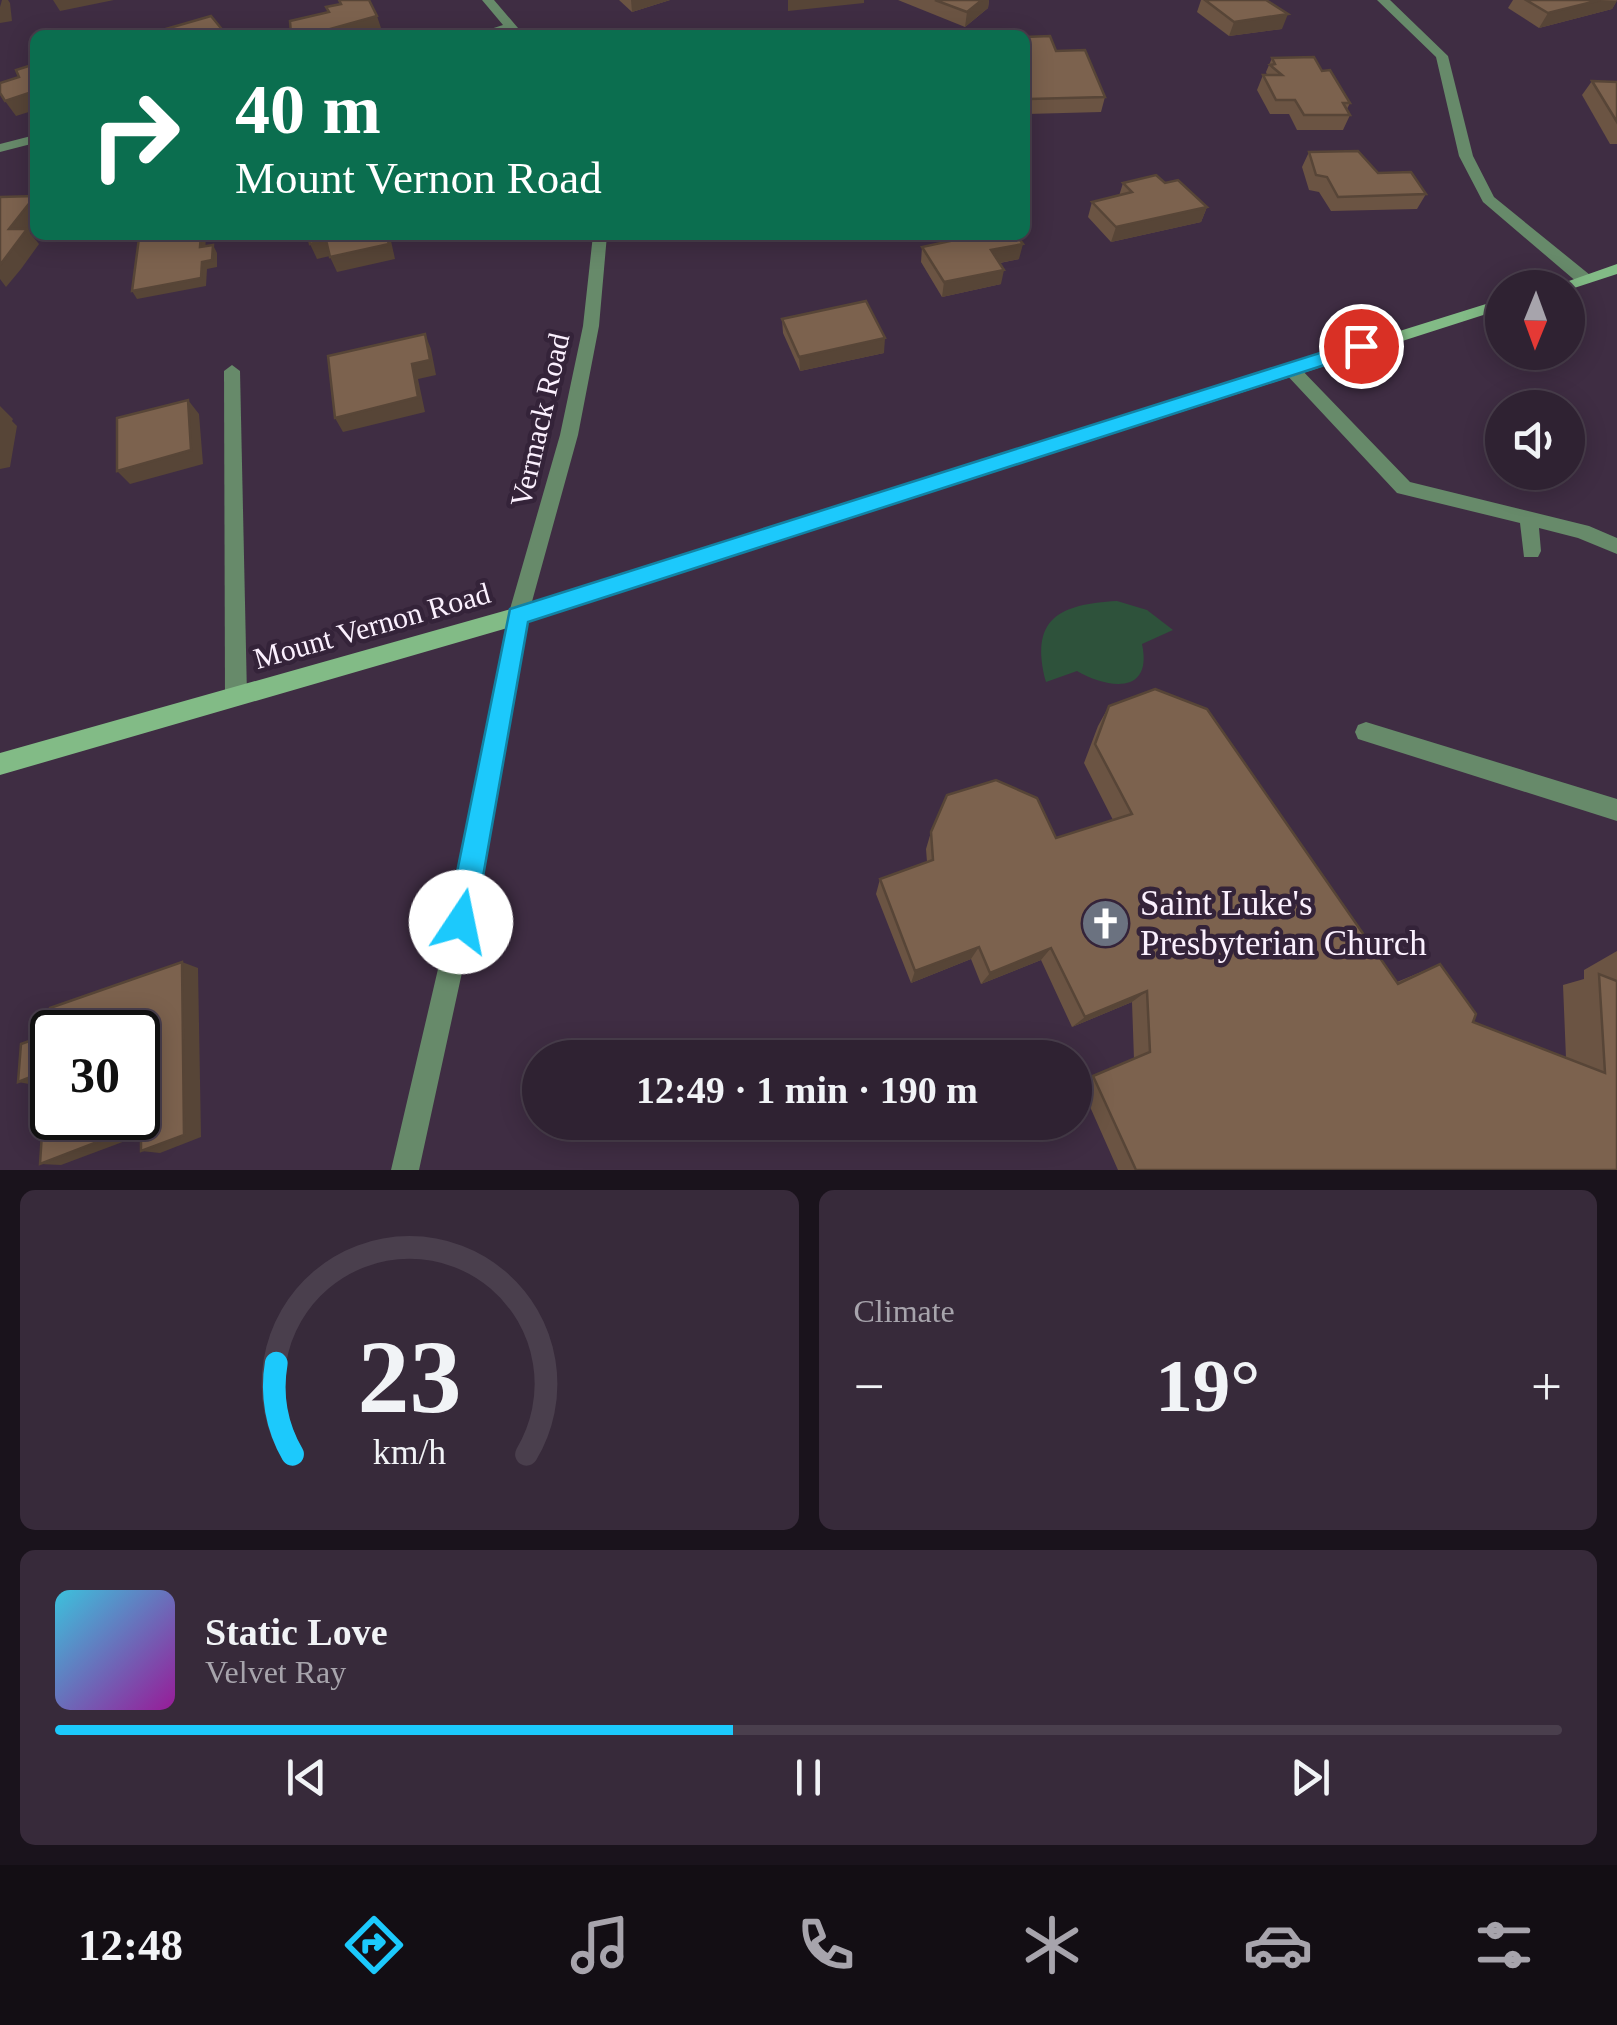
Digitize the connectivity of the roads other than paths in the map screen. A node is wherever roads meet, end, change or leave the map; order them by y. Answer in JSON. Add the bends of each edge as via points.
{"nodes":[{"id":1,"x":488,"y":0,"type":"edge"},
{"id":2,"x":1383,"y":0,"type":"edge"},
{"id":3,"x":514,"y":30,"type":"edge"},
{"id":4,"x":30,"y":140,"type":"edge"},
{"id":5,"x":0,"y":148,"type":"edge"},
{"id":6,"x":600,"y":240,"type":"edge"},
{"id":7,"x":1617,"y":269,"type":"edge"},
{"id":8,"x":1573,"y":270,"type":"edge"},
{"id":9,"x":1585,"y":279,"type":"edge"},
{"id":10,"x":1485,"y":309,"type":"edge"},
{"id":11,"x":1290,"y":368,"type":"junction"},
{"id":12,"x":232,"y":371,"type":"dead end"},
{"id":13,"x":1530,"y":518,"type":"junction"},
{"id":14,"x":1617,"y":546,"type":"edge"},
{"id":15,"x":1531,"y":551,"type":"dead end"},
{"id":16,"x":518,"y":616,"type":"junction"},
{"id":17,"x":236,"y":696,"type":"junction"},
{"id":18,"x":1366,"y":732,"type":"dead end"},
{"id":19,"x":0,"y":764,"type":"edge"},
{"id":20,"x":1617,"y":810,"type":"edge"},
{"id":21,"x":405,"y":1170,"type":"edge"}],
"edges":[{"from":1,"to":3,"type":"street"},
{"from":2,"to":8,"type":"street","via":[[1442,56],[1466,156],[1488,199]]},
{"from":4,"to":5,"type":"street"},
{"from":6,"to":16,"type":"street","name":"Vermack Road","via":[[569,435]]},
{"from":7,"to":9,"type":"main road"},
{"from":10,"to":11,"type":"main road","name":"Mount Vernon Road"},
{"from":11,"to":13,"type":"street","via":[[1404,488]]},
{"from":11,"to":16,"type":"main road","name":"Mount Vernon Road"},
{"from":12,"to":17,"type":"street"},
{"from":13,"to":14,"type":"street"},
{"from":13,"to":15,"type":"street"},
{"from":16,"to":17,"type":"main road","name":"Mount Vernon Road"},
{"from":16,"to":21,"type":"street","name":"Vermack Road","via":[[461,922]]},
{"from":17,"to":19,"type":"main road","name":"Mount Vernon Road"},
{"from":18,"to":20,"type":"street"}]}
